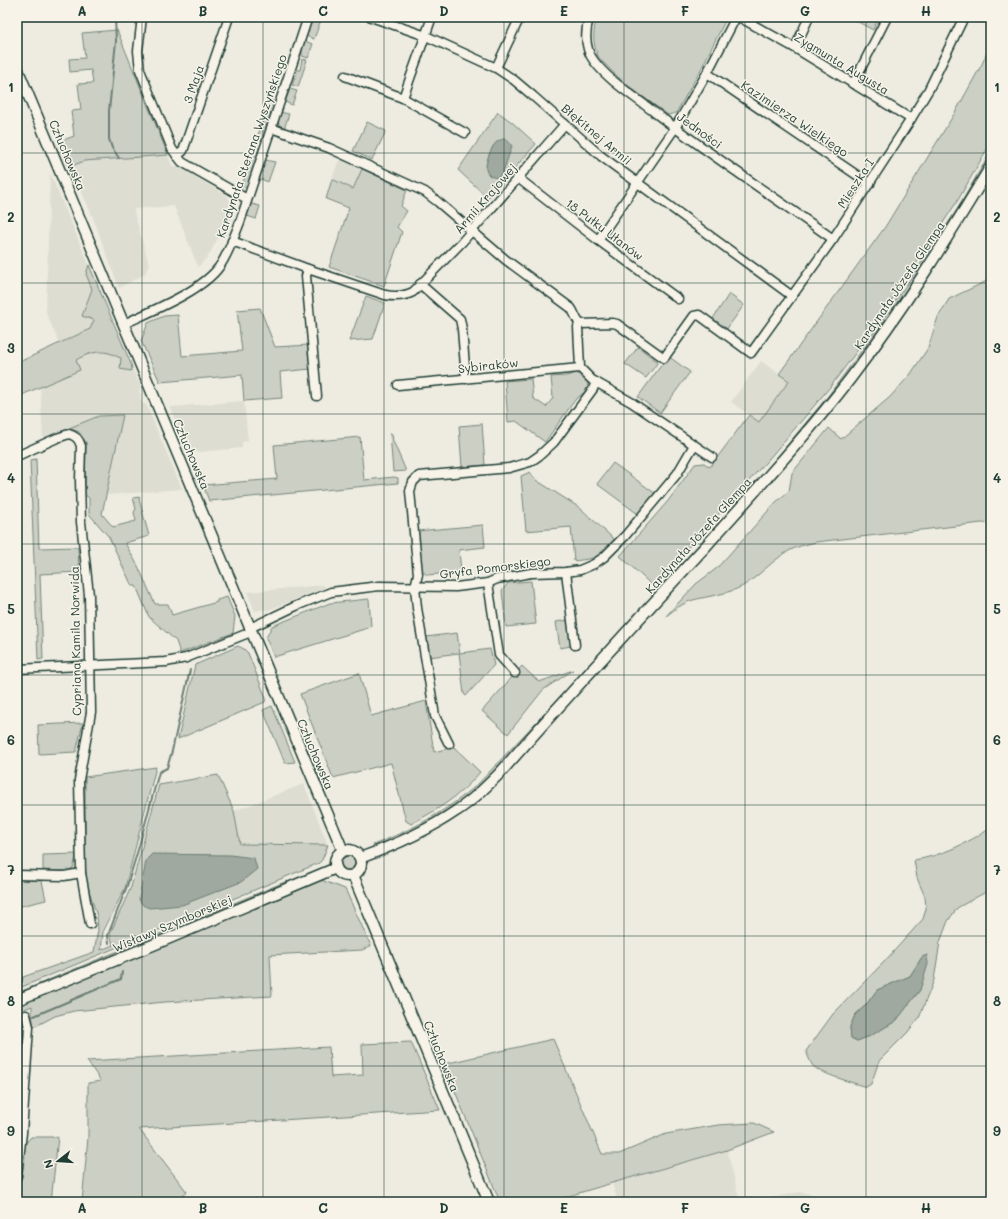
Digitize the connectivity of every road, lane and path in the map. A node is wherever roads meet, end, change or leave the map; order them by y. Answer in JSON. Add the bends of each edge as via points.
{"nodes":[{"id":1,"x":142,"y":17,"type":"edge"},
{"id":2,"x":229,"y":17,"type":"edge"},
{"id":3,"x":308,"y":17,"type":"edge"},
{"id":4,"x":371,"y":17,"type":"edge"},
{"id":5,"x":432,"y":17,"type":"edge"},
{"id":6,"x":520,"y":17,"type":"edge"},
{"id":7,"x":589,"y":17,"type":"edge"},
{"id":8,"x":737,"y":17,"type":"edge"},
{"id":9,"x":809,"y":17,"type":"edge"},
{"id":10,"x":888,"y":17,"type":"edge"},
{"id":11,"x":964,"y":17,"type":"edge"},
{"id":12,"x":426,"y":36,"type":"junction"},
{"id":13,"x":795,"y":48,"type":"junction"},
{"id":14,"x":17,"y":68,"type":"edge"},
{"id":15,"x":496,"y":68,"type":"junction"},
{"id":16,"x":707,"y":73,"type":"junction"},
{"id":17,"x":345,"y":76,"type":"dead end"},
{"id":18,"x":19,"y":80,"type":"edge"},
{"id":19,"x":853,"y":84,"type":"junction"},
{"id":20,"x":403,"y":98,"type":"junction"},
{"id":21,"x":911,"y":119,"type":"junction"},
{"id":22,"x":565,"y":124,"type":"junction"},
{"id":23,"x":271,"y":128,"type":"junction"},
{"id":24,"x":675,"y":128,"type":"junction"},
{"id":25,"x":465,"y":133,"type":"dead end"},
{"id":26,"x":177,"y":156,"type":"junction"},
{"id":27,"x":991,"y":166,"type":"edge"},
{"id":28,"x":518,"y":178,"type":"junction"},
{"id":29,"x":638,"y":183,"type":"junction"},
{"id":30,"x":870,"y":184,"type":"junction"},
{"id":31,"x":247,"y":199,"type":"junction"},
{"id":32,"x":472,"y":231,"type":"junction"},
{"id":33,"x":833,"y":239,"type":"junction"},
{"id":34,"x":232,"y":240,"type":"junction"},
{"id":35,"x":598,"y":240,"type":"junction"},
{"id":36,"x":308,"y":269,"type":"junction"},
{"id":37,"x":420,"y":284,"type":"junction"},
{"id":38,"x":792,"y":296,"type":"junction"},
{"id":39,"x":678,"y":298,"type":"dead end"},
{"id":40,"x":579,"y":323,"type":"junction"},
{"id":41,"x":124,"y":324,"type":"junction"},
{"id":42,"x":580,"y":368,"type":"junction"},
{"id":43,"x":466,"y":379,"type":"junction"},
{"id":44,"x":596,"y":382,"type":"junction"},
{"id":45,"x":398,"y":386,"type":"dead end"},
{"id":46,"x":317,"y":396,"type":"dead end"},
{"id":47,"x":694,"y":445,"type":"junction"},
{"id":48,"x":17,"y":456,"type":"edge"},
{"id":49,"x":712,"y":457,"type":"dead end"},
{"id":50,"x":566,"y":572,"type":"junction"},
{"id":51,"x":488,"y":583,"type":"junction"},
{"id":52,"x":416,"y":587,"type":"junction"},
{"id":53,"x":251,"y":630,"type":"junction"},
{"id":54,"x":575,"y":644,"type":"dead end"},
{"id":55,"x":90,"y":666,"type":"junction"},
{"id":56,"x":17,"y":669,"type":"edge"},
{"id":57,"x":515,"y":673,"type":"dead end"},
{"id":58,"x":449,"y":744,"type":"dead end"},
{"id":59,"x":343,"y":851,"type":"junction"},
{"id":60,"x":360,"y":858,"type":"junction"},
{"id":61,"x":336,"y":868,"type":"junction"},
{"id":62,"x":81,"y":873,"type":"junction"},
{"id":63,"x":17,"y":875,"type":"edge"},
{"id":64,"x":353,"y":875,"type":"junction"},
{"id":65,"x":90,"y":924,"type":"dead end"},
{"id":66,"x":17,"y":1000,"type":"edge"},
{"id":67,"x":26,"y":1015,"type":"dead end"},
{"id":68,"x":17,"y":1176,"type":"edge"},
{"id":69,"x":489,"y":1202,"type":"edge"}],
"edges":[{"from":1,"to":26,"type":"street","via":[[138,51],[140,70],[172,150]]},
{"from":2,"to":26,"type":"street","name":"3 Maja","via":[[183,151]]},
{"from":3,"to":23,"type":"street","name":"Kardynała Stefana Wyszyńskiego"},
{"from":4,"to":12,"type":"street","name":"Błękitnej Armii"},
{"from":5,"to":12,"type":"street"},
{"from":6,"to":15,"type":"street"},
{"from":7,"to":24,"type":"street","name":"Jedności","via":[[586,40],[593,60],[606,75]]},
{"from":8,"to":13,"type":"street","name":"Zygmunta Augusta"},
{"from":8,"to":16,"type":"street"},
{"from":9,"to":13,"type":"street"},
{"from":10,"to":19,"type":"street"},
{"from":11,"to":21,"type":"street","name":"Mieszka I","via":[[929,89]]},
{"from":12,"to":15,"type":"street","name":"Błękitnej Armii"},
{"from":12,"to":20,"type":"street"},
{"from":13,"to":19,"type":"street","name":"Zygmunta Augusta"},
{"from":14,"to":18,"type":"main road","name":"Człuchowska"},
{"from":15,"to":22,"type":"street","name":"Błękitnej Armii","via":[[514,80]]},
{"from":16,"to":24,"type":"street"},
{"from":16,"to":30,"type":"street","name":"Kazimierza Wielkiego"},
{"from":17,"to":20,"type":"street"},
{"from":18,"to":41,"type":"main road","name":"Człuchowska"},
{"from":19,"to":21,"type":"street","name":"Zygmunta Augusta"},
{"from":20,"to":25,"type":"street"},
{"from":21,"to":30,"type":"street","name":"Mieszka I"},
{"from":22,"to":28,"type":"street","name":"Armii Krajowej"},
{"from":22,"to":29,"type":"street","name":"Błękitnej Armii","via":[[601,156]]},
{"from":23,"to":31,"type":"street","name":"Kardynała Stefana Wyszyńskiego"},
{"from":23,"to":32,"type":"street","via":[[329,148],[425,192]]},
{"from":24,"to":29,"type":"street"},
{"from":24,"to":33,"type":"street","name":"Jedności"},
{"from":26,"to":31,"type":"street","via":[[182,162]]},
{"from":27,"to":60,"type":"main road","name":"Kardynała Józefa Glempa","via":[[886,332],[813,425],[500,773],[457,811],[441,821]]},
{"from":28,"to":32,"type":"street","name":"Armii Krajowej"},
{"from":28,"to":35,"type":"street","name":"18 Pułku Ułanów"},
{"from":29,"to":35,"type":"street"},
{"from":29,"to":38,"type":"street","name":"Błękitnej Armii"},
{"from":30,"to":33,"type":"street","name":"Mieszka I"},
{"from":31,"to":34,"type":"street","name":"Kardynała Stefana Wyszyńskiego"},
{"from":32,"to":37,"type":"street","name":"Armii Krajowej"},
{"from":32,"to":40,"type":"street","via":[[570,308]]},
{"from":33,"to":38,"type":"street","name":"Mieszka I"},
{"from":34,"to":36,"type":"street","name":"Armii Krajowej"},
{"from":34,"to":41,"type":"street","name":"Kardynała Stefana Wyszyńskiego","via":[[218,268],[199,285],[175,300]]},
{"from":35,"to":39,"type":"street","name":"18 Pułku Ułanów"},
{"from":36,"to":37,"type":"street","name":"Armii Krajowej","via":[[390,296],[407,295]]},
{"from":36,"to":46,"type":"street","via":[[306,276]]},
{"from":37,"to":43,"type":"street","via":[[460,319]]},
{"from":38,"to":40,"type":"street","name":"Mieszka I","via":[[751,353],[700,315],[694,316],[664,358],[617,324]]},
{"from":40,"to":42,"type":"street"},
{"from":41,"to":53,"type":"main road","name":"Człuchowska"},
{"from":42,"to":43,"type":"street","name":"Sybiraków"},
{"from":42,"to":44,"type":"street"},
{"from":43,"to":45,"type":"street","name":"Sybiraków"},
{"from":44,"to":47,"type":"street","via":[[631,402]]},
{"from":44,"to":52,"type":"street","via":[[554,442],[530,462],[509,468],[419,476],[413,482],[410,491],[418,574]]},
{"from":47,"to":49,"type":"street"},
{"from":47,"to":50,"type":"street","name":"Gryfa Pomorskiego","via":[[678,474],[604,557],[580,570]]},
{"from":48,"to":55,"type":"street","name":"Cypriana Kamila Norwida","via":[[69,434],[80,441],[81,522],[89,595]]},
{"from":50,"to":51,"type":"street","name":"Gryfa Pomorskiego","via":[[531,573]]},
{"from":50,"to":54,"type":"street"},
{"from":51,"to":52,"type":"street","name":"Gryfa Pomorskiego"},
{"from":51,"to":57,"type":"street","via":[[499,655]]},
{"from":52,"to":53,"type":"street","name":"Gryfa Pomorskiego","via":[[379,586],[331,592],[296,606]]},
{"from":52,"to":58,"type":"street","via":[[424,656],[435,716]]},
{"from":53,"to":55,"type":"street","name":"Gryfa Pomorskiego","via":[[186,658],[166,662]]},
{"from":53,"to":59,"type":"main road","name":"Człuchowska"},
{"from":55,"to":56,"type":"street","name":"Gryfa Pomorskiego"},
{"from":55,"to":62,"type":"street","name":"Cypriana Kamila Norwida","via":[[91,712],[79,780]]},
{"from":59,"to":60,"type":"main road","via":[[353,851]]},
{"from":59,"to":61,"type":"main road","via":[[335,859]]},
{"from":60,"to":64,"type":"main road","via":[[360,869]]},
{"from":61,"to":64,"type":"main road","via":[[341,874]]},
{"from":61,"to":66,"type":"main road","name":"Wisławy Szymborskiej"},
{"from":62,"to":63,"type":"street","via":[[64,876]]},
{"from":62,"to":65,"type":"street","name":"Cypriana Kamila Norwida"},
{"from":64,"to":69,"type":"main road","name":"Człuchowska"},
{"from":67,"to":68,"type":"street","via":[[29,1027]]}]}
